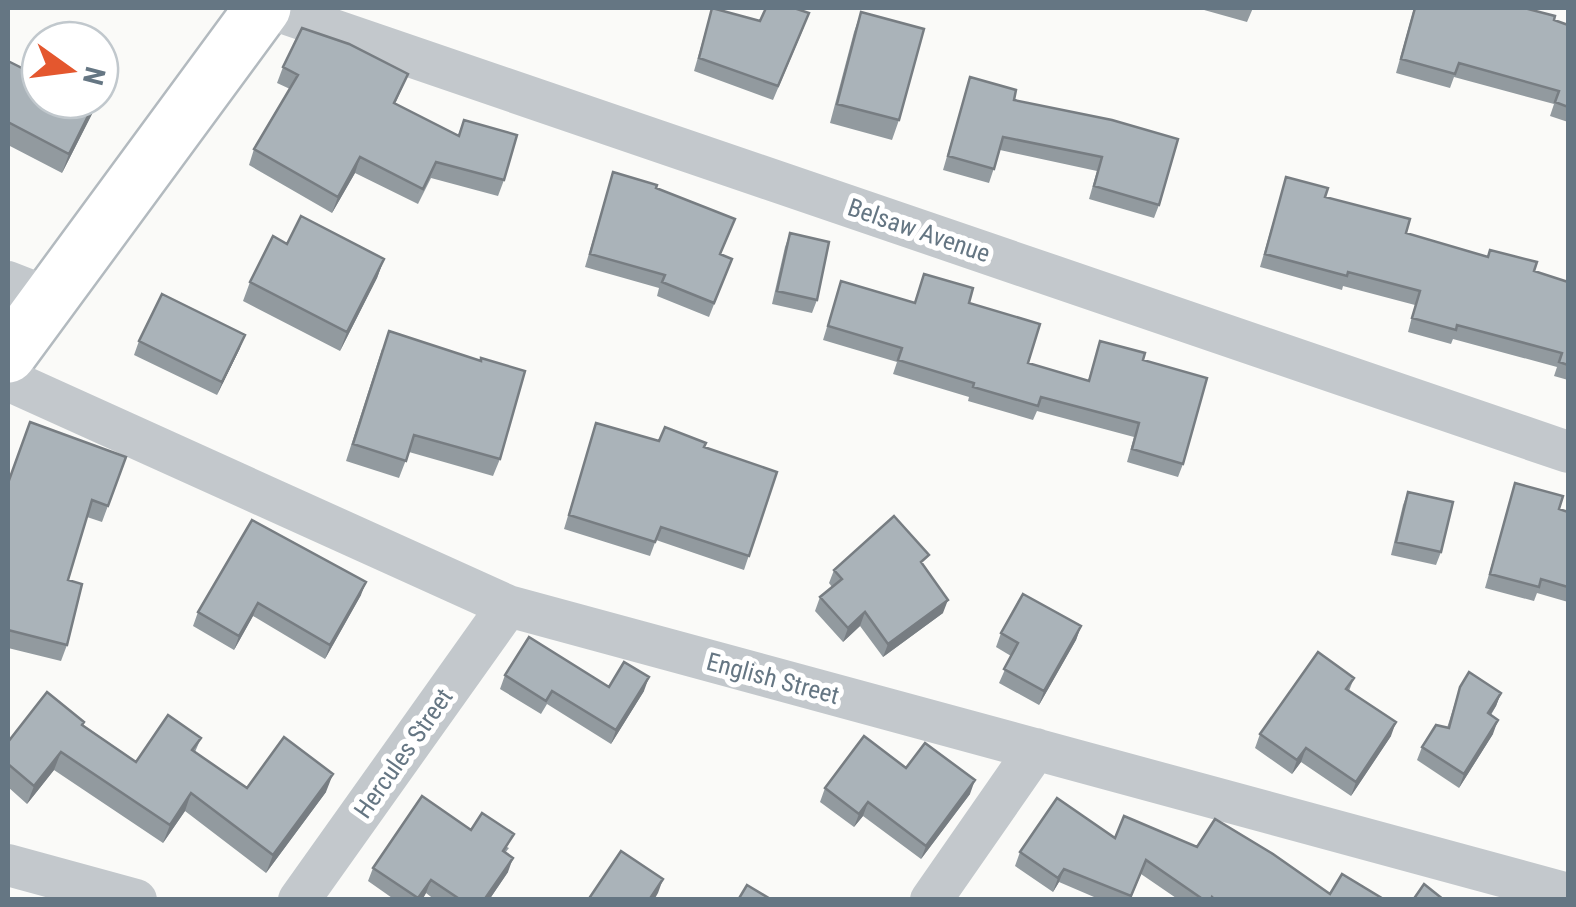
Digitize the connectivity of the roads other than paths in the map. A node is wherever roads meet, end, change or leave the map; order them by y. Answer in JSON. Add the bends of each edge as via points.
{"nodes":[{"id":1,"x":266,"y":8,"type":"edge"},
{"id":2,"x":28,"y":290,"type":"edge"},
{"id":3,"x":8,"y":355,"type":"edge"},
{"id":4,"x":8,"y":380,"type":"edge"},
{"id":5,"x":1568,"y":452,"type":"edge"},
{"id":6,"x":508,"y":606,"type":"junction"},
{"id":7,"x":1036,"y":749,"type":"junction"},
{"id":8,"x":8,"y":865,"type":"edge"},
{"id":9,"x":1568,"y":894,"type":"edge"},
{"id":10,"x":136,"y":900,"type":"edge"},
{"id":11,"x":299,"y":900,"type":"edge"},
{"id":12,"x":931,"y":900,"type":"edge"}],
"edges":[{"from":1,"to":2,"type":"main road"},
{"from":1,"to":5,"type":"street","name":"Belsaw Avenue"},
{"from":2,"to":3,"type":"main road"},
{"from":4,"to":6,"type":"street","name":"English Street"},
{"from":6,"to":7,"type":"street","name":"English Street"},
{"from":6,"to":11,"type":"street","name":"Hercules Street"},
{"from":7,"to":9,"type":"street","name":"English Street"},
{"from":7,"to":12,"type":"street"},
{"from":8,"to":10,"type":"street"}]}
